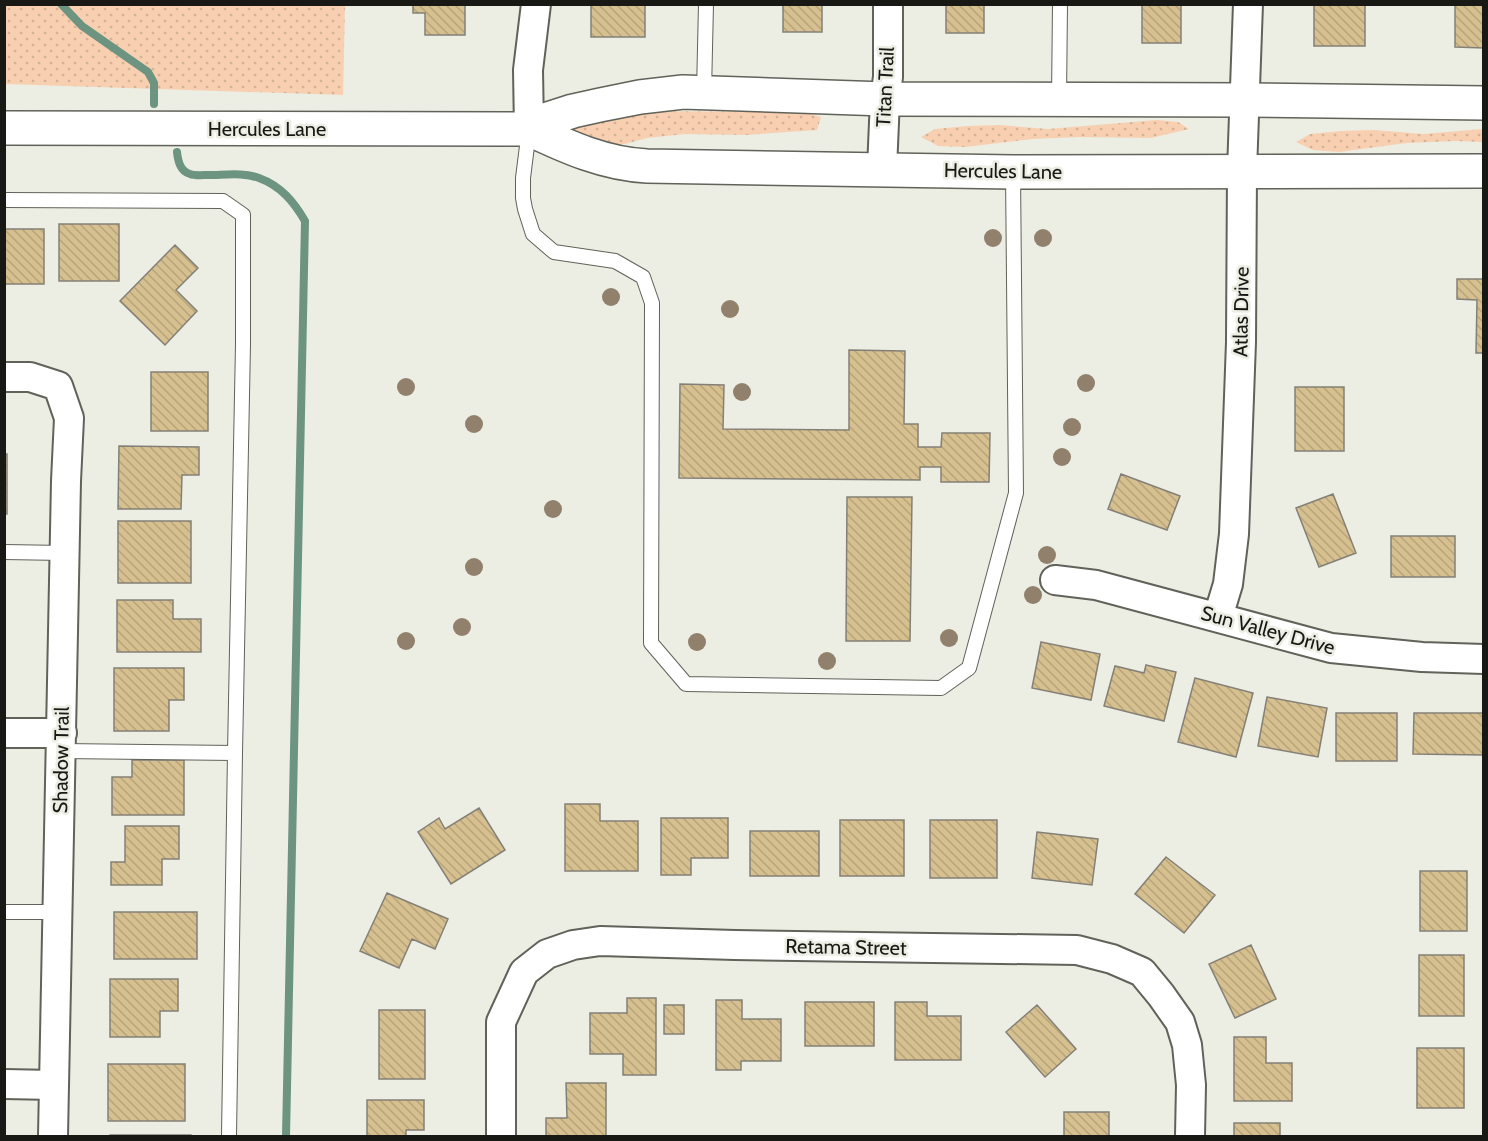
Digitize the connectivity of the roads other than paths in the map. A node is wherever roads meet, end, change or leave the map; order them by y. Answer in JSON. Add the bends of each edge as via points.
{"nodes":[{"id":1,"x":536,"y":4,"type":"edge"},
{"id":2,"x":706,"y":4,"type":"edge"},
{"id":3,"x":888,"y":4,"type":"edge"},
{"id":4,"x":1060,"y":4,"type":"edge"},
{"id":5,"x":1248,"y":4,"type":"edge"},
{"id":6,"x":704,"y":93,"type":"junction"},
{"id":7,"x":885,"y":99,"type":"junction"},
{"id":8,"x":1059,"y":99,"type":"junction"},
{"id":9,"x":1245,"y":100,"type":"junction"},
{"id":10,"x":1484,"y":103,"type":"edge"},
{"id":11,"x":4,"y":128,"type":"edge"},
{"id":12,"x":529,"y":129,"type":"junction"},
{"id":13,"x":882,"y":169,"type":"junction"},
{"id":14,"x":1242,"y":171,"type":"junction"},
{"id":15,"x":1484,"y":171,"type":"edge"},
{"id":16,"x":1013,"y":172,"type":"junction"},
{"id":17,"x":4,"y":200,"type":"edge"},
{"id":18,"x":4,"y":377,"type":"edge"},
{"id":19,"x":4,"y":552,"type":"edge"},
{"id":20,"x":64,"y":553,"type":"junction"},
{"id":21,"x":1055,"y":580,"type":"dead end"},
{"id":22,"x":1218,"y":617,"type":"junction"},
{"id":23,"x":1484,"y":659,"type":"edge"},
{"id":24,"x":4,"y":733,"type":"edge"},
{"id":25,"x":62,"y":742,"type":"junction"},
{"id":26,"x":235,"y":753,"type":"junction"},
{"id":27,"x":4,"y":912,"type":"edge"},
{"id":28,"x":58,"y":912,"type":"junction"},
{"id":29,"x":4,"y":1084,"type":"edge"},
{"id":30,"x":54,"y":1085,"type":"junction"},
{"id":31,"x":53,"y":1137,"type":"edge"},
{"id":32,"x":229,"y":1137,"type":"edge"},
{"id":33,"x":501,"y":1137,"type":"edge"},
{"id":34,"x":1190,"y":1137,"type":"edge"}],
"edges":[{"from":1,"to":12,"type":"street","via":[[528,70]]},
{"from":2,"to":6,"type":"lane"},
{"from":3,"to":7,"type":"street","name":"Titan Trail"},
{"from":4,"to":8,"type":"lane"},
{"from":5,"to":9,"type":"street","name":"Atlas Drive"},
{"from":6,"to":7,"type":"street","name":"Hercules Lane"},
{"from":6,"to":12,"type":"street","name":"Hercules Lane","via":[[630,99],[573,111]]},
{"from":7,"to":8,"type":"street","name":"Hercules Lane"},
{"from":7,"to":13,"type":"street","name":"Titan Trail"},
{"from":8,"to":9,"type":"street","name":"Hercules Lane"},
{"from":9,"to":10,"type":"street","name":"Hercules Lane"},
{"from":9,"to":14,"type":"street","name":"Atlas Drive"},
{"from":11,"to":12,"type":"street","name":"Hercules Lane"},
{"from":12,"to":13,"type":"street","name":"Hercules Lane","via":[[565,146],[618,163]]},
{"from":12,"to":16,"type":"lane","via":[[524,198],[533,234],[554,252],[615,261],[643,276],[652,303],[651,643],[686,684],[941,688],[969,668],[1016,493]]},
{"from":13,"to":16,"type":"street","name":"Hercules Lane"},
{"from":14,"to":15,"type":"street","name":"Hercules Lane"},
{"from":14,"to":16,"type":"street","name":"Hercules Lane"},
{"from":14,"to":22,"type":"street","name":"Atlas Drive","via":[[1234,534],[1228,584]]},
{"from":17,"to":26,"type":"lane","via":[[223,201],[243,215]]},
{"from":18,"to":20,"type":"street","name":"Shadow Trail","via":[[30,377],[58,386],[69,418]]},
{"from":19,"to":20,"type":"lane"},
{"from":20,"to":25,"type":"street","name":"Shadow Trail"},
{"from":21,"to":22,"type":"street","name":"Sun Valley Drive","via":[[1096,585]]},
{"from":22,"to":23,"type":"street","name":"Sun Valley Drive","via":[[1331,648]]},
{"from":24,"to":25,"type":"street"},
{"from":25,"to":26,"type":"lane"},
{"from":25,"to":28,"type":"street","name":"Shadow Trail"},
{"from":26,"to":32,"type":"lane"},
{"from":27,"to":28,"type":"lane"},
{"from":28,"to":30,"type":"street","name":"Shadow Trail"},
{"from":29,"to":30,"type":"street"},
{"from":30,"to":31,"type":"street","name":"Shadow Trail"},
{"from":33,"to":34,"type":"street","name":"Retama Street","via":[[501,1022],[524,972],[547,954],[600,941],[1077,950],[1112,959],[1142,972],[1180,1022],[1191,1085]]}]}
